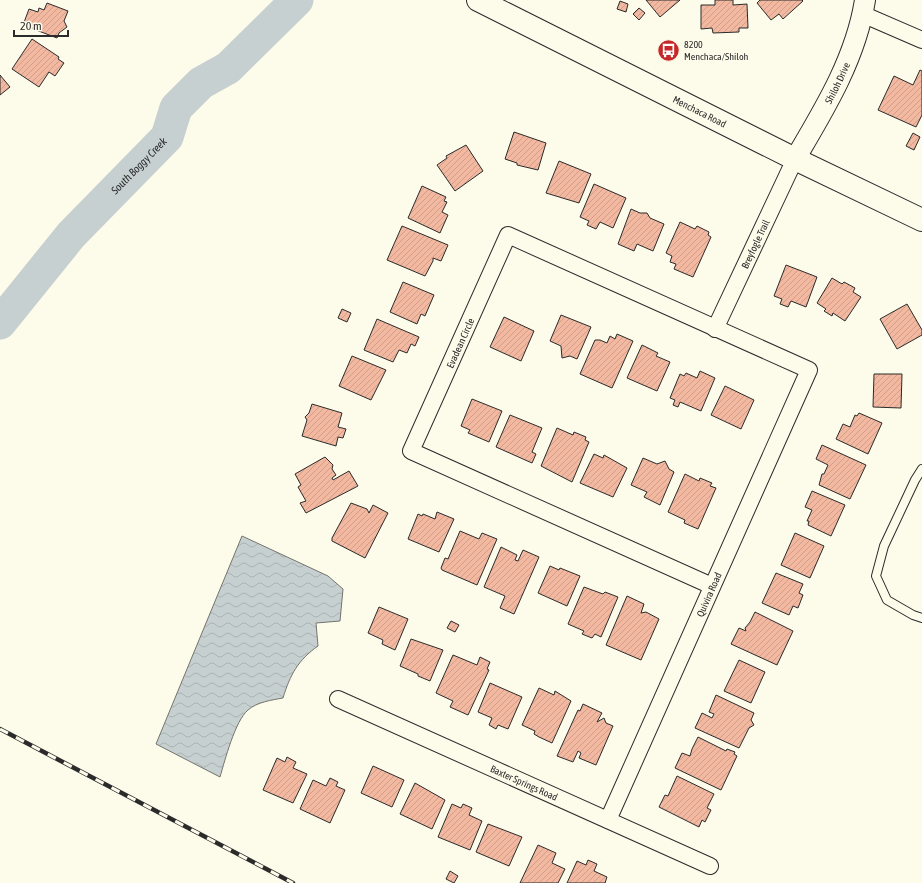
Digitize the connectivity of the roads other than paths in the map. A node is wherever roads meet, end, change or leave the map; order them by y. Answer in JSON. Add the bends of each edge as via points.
{"nodes":[{"id":1,"x":478,"y":0,"type":"edge"},
{"id":2,"x":864,"y":7,"type":"edge"},
{"id":3,"x":922,"y":40,"type":"edge"},
{"id":4,"x":795,"y":159,"type":"junction"},
{"id":5,"x":922,"y":220,"type":"edge"},
{"id":6,"x":715,"y":329,"type":"junction"},
{"id":7,"x":809,"y":370,"type":"joint"},
{"id":8,"x":922,"y":469,"type":"edge"},
{"id":9,"x":712,"y":586,"type":"junction"},
{"id":10,"x":922,"y":618,"type":"edge"},
{"id":11,"x":338,"y":699,"type":"dead end"},
{"id":12,"x":608,"y":820,"type":"junction"},
{"id":13,"x":710,"y":866,"type":"dead end"}],
"edges":[{"from":1,"to":4,"type":"main road","name":"Menchaca Road"},
{"from":2,"to":3,"type":"street"},
{"from":2,"to":4,"type":"street","name":"Shiloh Drive","via":[[848,60]]},
{"from":4,"to":5,"type":"main road","name":"Menchaca Road"},
{"from":4,"to":6,"type":"street","name":"Breyfogle Trail"},
{"from":6,"to":7,"type":"street","name":"Evadean Circle"},
{"from":6,"to":9,"type":"street","name":"Evadean Circle","via":[[508,235],[411,451]]},
{"from":7,"to":9,"type":"street","name":"Quivira Road"},
{"from":8,"to":10,"type":"lane","via":[[884,546],[876,576],[887,600]]},
{"from":9,"to":12,"type":"street","name":"Quivira Road"},
{"from":11,"to":12,"type":"street","name":"Baxter Springs Road"},
{"from":12,"to":13,"type":"street","name":"Baxter Springs Road"}]}
